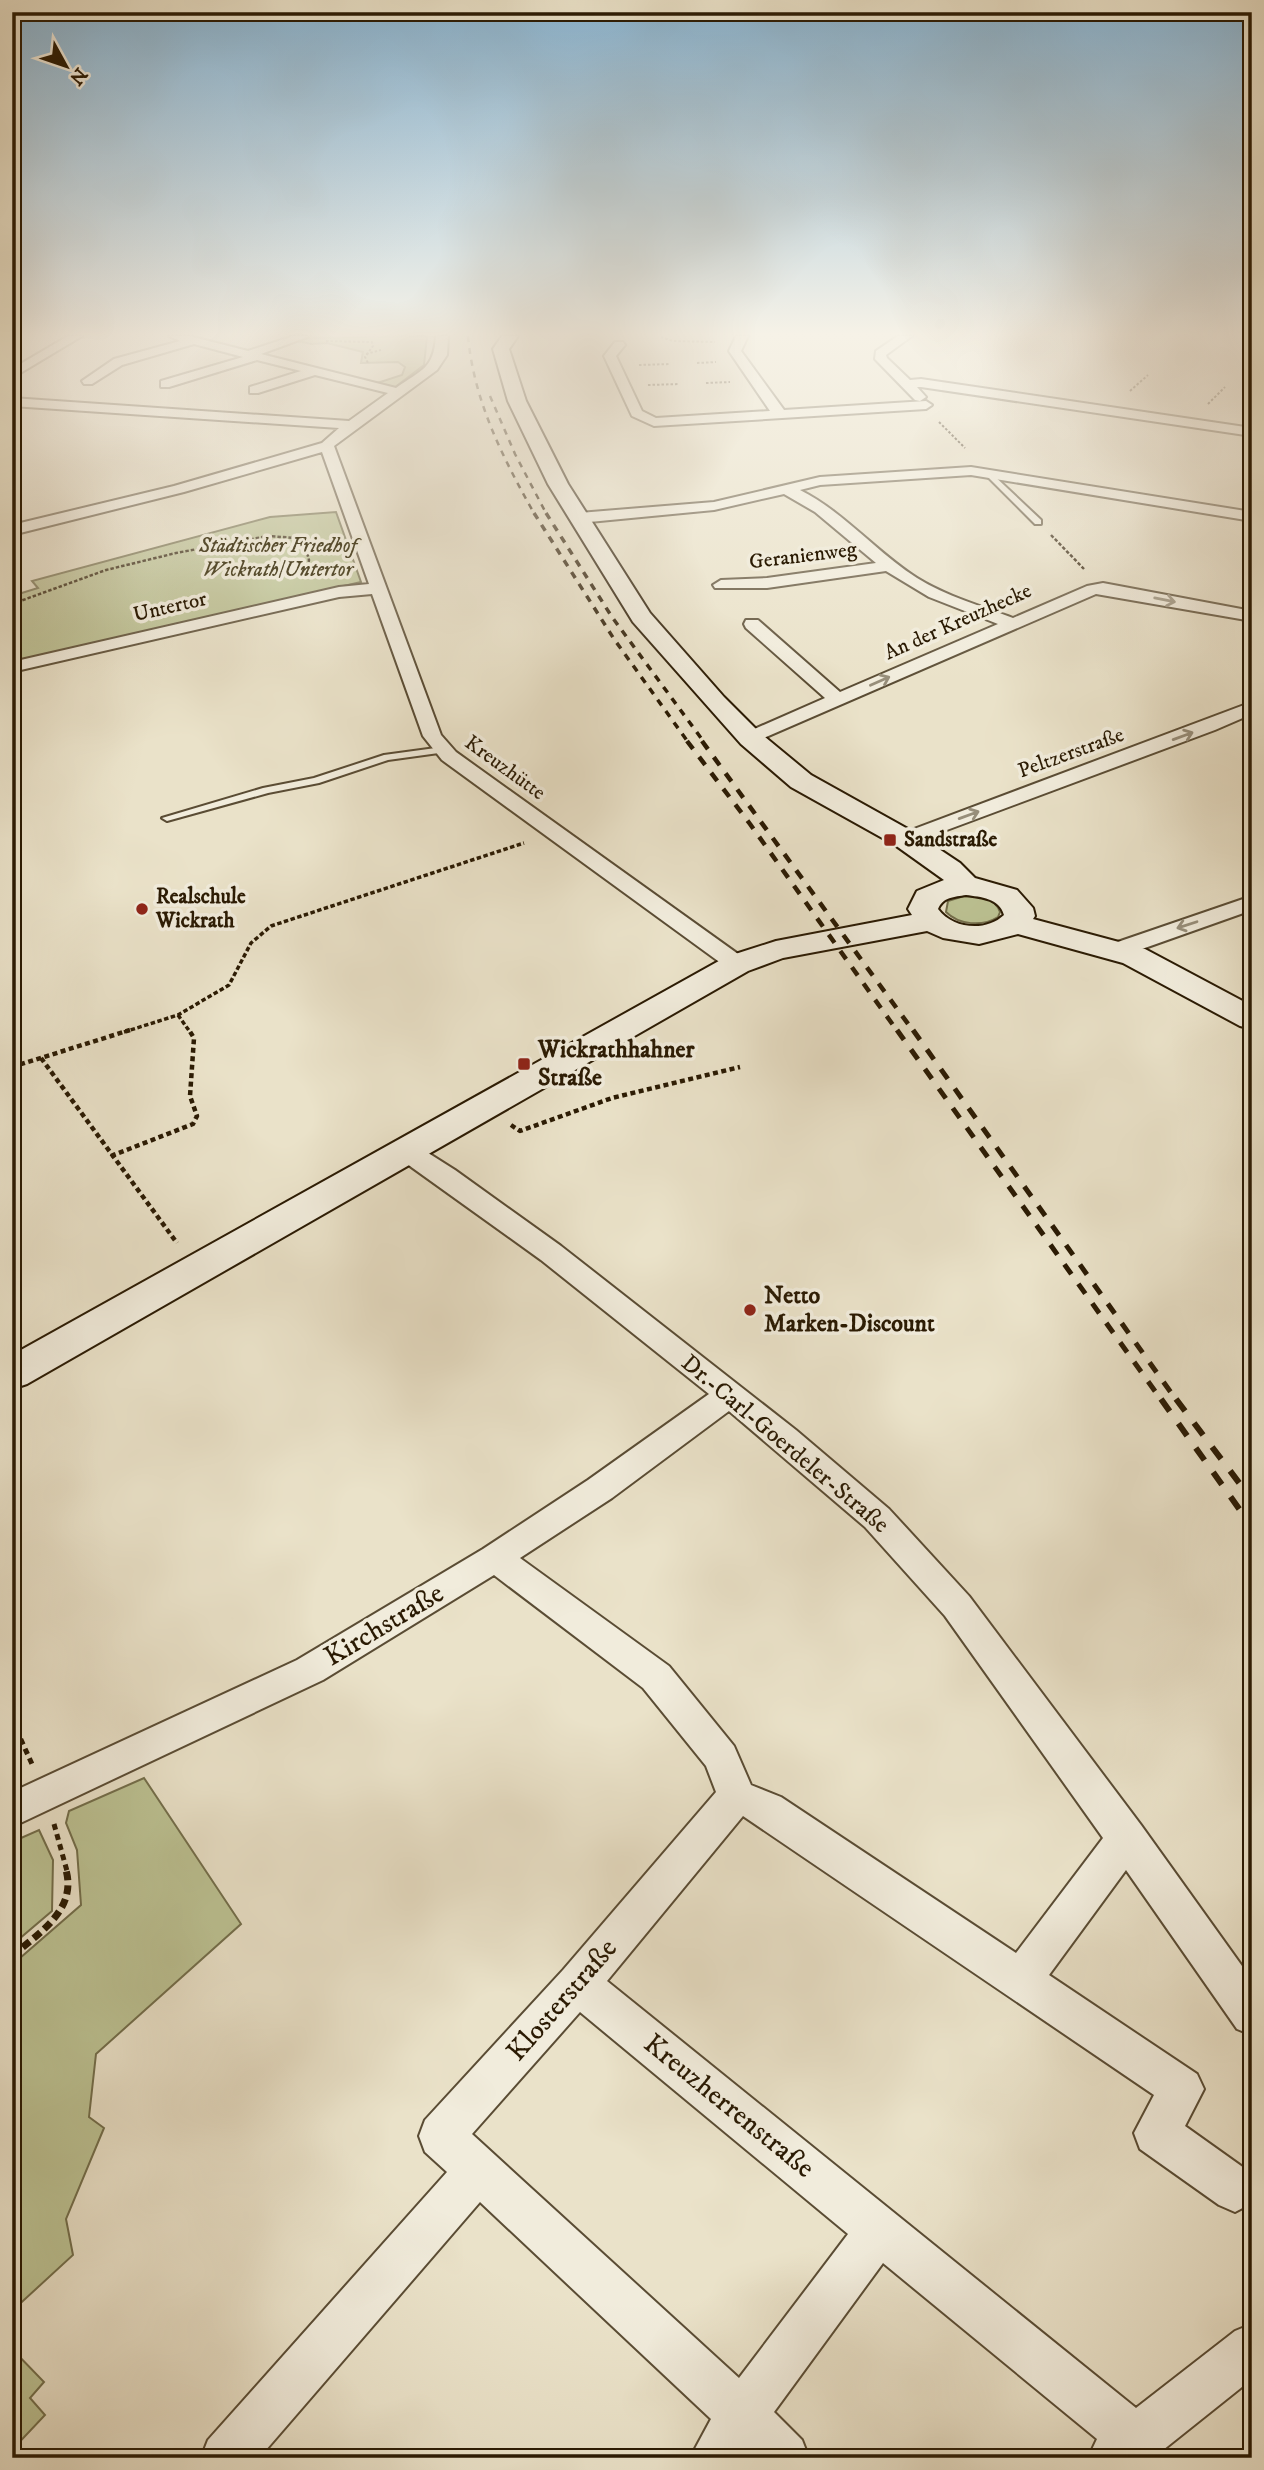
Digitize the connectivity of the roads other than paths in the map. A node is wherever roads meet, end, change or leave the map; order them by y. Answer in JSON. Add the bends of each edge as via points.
{"nodes":[{"id":1,"x":309,"y":451,"type":"edge"},
{"id":2,"x":329,"y":451,"type":"edge"},
{"id":3,"x":542,"y":451,"type":"edge"},
{"id":4,"x":989,"y":473,"type":"junction"},
{"id":5,"x":786,"y":489,"type":"junction"},
{"id":6,"x":579,"y":517,"type":"junction"},
{"id":7,"x":1252,"y":517,"type":"edge"},
{"id":8,"x":1038,"y":522,"type":"road end"},
{"id":9,"x":12,"y":530,"type":"edge"},
{"id":10,"x":889,"y":566,"type":"junction"},
{"id":11,"x":721,"y":585,"type":"dead end"},
{"id":12,"x":380,"y":588,"type":"junction"},
{"id":13,"x":1252,"y":616,"type":"edge"},
{"id":14,"x":752,"y":624,"type":"dead end"},
{"id":15,"x":1011,"y":624,"type":"junction"},
{"id":16,"x":12,"y":667,"type":"edge"},
{"id":17,"x":838,"y":700,"type":"junction"},
{"id":18,"x":1252,"y":707,"type":"edge"},
{"id":19,"x":750,"y":738,"type":"junction"},
{"id":20,"x":443,"y":750,"type":"junction"},
{"id":21,"x":167,"y":818,"type":"dead end"},
{"id":22,"x":905,"y":839,"type":"junction"},
{"id":23,"x":966,"y":886,"type":"junction"},
{"id":24,"x":1252,"y":903,"type":"edge"},
{"id":25,"x":932,"y":921,"type":"junction"},
{"id":26,"x":1015,"y":924,"type":"junction"},
{"id":27,"x":1117,"y":950,"type":"junction"},
{"id":28,"x":737,"y":964,"type":"junction"},
{"id":29,"x":1252,"y":1019,"type":"edge"},
{"id":30,"x":405,"y":1150,"type":"junction"},
{"id":31,"x":12,"y":1374,"type":"edge"},
{"id":32,"x":729,"y":1395,"type":"junction"},
{"id":33,"x":495,"y":1558,"type":"junction"},
{"id":34,"x":737,"y":1796,"type":"junction"},
{"id":35,"x":12,"y":1810,"type":"edge"},
{"id":36,"x":1127,"y":1836,"type":"junction"},
{"id":37,"x":1021,"y":1980,"type":"junction"},
{"id":38,"x":578,"y":1983,"type":"junction"},
{"id":39,"x":1252,"y":2015,"type":"edge"},
{"id":40,"x":478,"y":2170,"type":"junction"},
{"id":41,"x":1235,"y":2189,"type":"dead end"},
{"id":42,"x":880,"y":2228,"type":"junction"},
{"id":43,"x":1252,"y":2348,"type":"edge"},
{"id":44,"x":742,"y":2414,"type":"junction"},
{"id":45,"x":1124,"y":2449,"type":"edge"},
{"id":46,"x":226,"y":2458,"type":"edge"},
{"id":47,"x":715,"y":2458,"type":"edge"},
{"id":48,"x":784,"y":2458,"type":"edge"}],
"edges":[{"from":1,"to":9,"type":"street"},
{"from":2,"to":12,"type":"street","name":"Kreuzhütte"},
{"from":3,"to":6,"type":"main road"},
{"from":4,"to":5,"type":"street","via":[[820,481]]},
{"from":4,"to":7,"type":"street"},
{"from":4,"to":8,"type":"lane"},
{"from":5,"to":6,"type":"street","via":[[714,506]]},
{"from":5,"to":10,"type":"street","name":"Geranienweg","via":[[855,535]]},
{"from":6,"to":19,"type":"main road","via":[[641,617]]},
{"from":10,"to":11,"type":"street","name":"Geranienweg"},
{"from":10,"to":15,"type":"street","name":"Geranienweg","via":[[915,584]]},
{"from":12,"to":16,"type":"street","name":"Untertor","via":[[339,592]]},
{"from":12,"to":20,"type":"street","name":"Kreuzhütte","via":[[432,736]]},
{"from":15,"to":13,"type":"street","name":"An der Kreuzhecke","one_way":true,"via":[[1098,588]]},
{"from":14,"to":17,"type":"street"},
{"from":17,"to":15,"type":"street","name":"An der Kreuzhecke","one_way":true},
{"from":17,"to":19,"type":"street","name":"An der Kreuzhecke"},
{"from":22,"to":18,"type":"street","name":"Peltzerstraße","one_way":true},
{"from":19,"to":22,"type":"main road","via":[[802,780]]},
{"from":20,"to":21,"type":"lane","via":[[387,757],[316,781]]},
{"from":20,"to":28,"type":"street","name":"Kreuzhütte"},
{"from":22,"to":23,"type":"main road","via":[[950,869]]},
{"from":23,"to":25,"type":"main road","via":[[943,889],[928,897],[923,909]]},
{"from":23,"to":26,"type":"main road","via":[[983,887],[1012,899],[1019,907]]},
{"from":24,"to":27,"type":"street","one_way":true},
{"from":25,"to":26,"type":"main road","via":[[956,932],[985,934]]},
{"from":25,"to":28,"type":"main road","via":[[776,950]]},
{"from":26,"to":27,"type":"main road"},
{"from":27,"to":29,"type":"main road"},
{"from":28,"to":30,"type":"main road"},
{"from":30,"to":31,"type":"main road"},
{"from":30,"to":32,"type":"street","name":"Dr.-Carl-Goerdeler-Straße","via":[[551,1253]]},
{"from":32,"to":33,"type":"street","name":"Kirchstraße"},
{"from":32,"to":36,"type":"street","name":"Dr.-Carl-Goerdeler-Straße","via":[[877,1518],[957,1606]]},
{"from":33,"to":34,"type":"street","via":[[656,1677],[721,1757]]},
{"from":33,"to":35,"type":"street","name":"Kirchstraße","via":[[310,1670]]},
{"from":34,"to":37,"type":"street","via":[[767,1809]]},
{"from":34,"to":38,"type":"street","name":"Klosterstraße"},
{"from":36,"to":37,"type":"street"},
{"from":36,"to":39,"type":"street","name":"Dr.-Carl-Goerdeler-Straße"},
{"from":37,"to":41,"type":"street","via":[[1182,2090],[1156,2133]]},
{"from":38,"to":40,"type":"street","name":"Klosterstraße","via":[[441,2136]]},
{"from":38,"to":42,"type":"street","name":"Kreuzherrenstraße"},
{"from":40,"to":44,"type":"street"},
{"from":40,"to":46,"type":"street"},
{"from":42,"to":44,"type":"street"},
{"from":42,"to":45,"type":"street","name":"Kreuzherrenstraße"},
{"from":43,"to":45,"type":"street","name":"Kreuzherrenstraße"},
{"from":44,"to":47,"type":"street"},
{"from":44,"to":48,"type":"street"}]}
